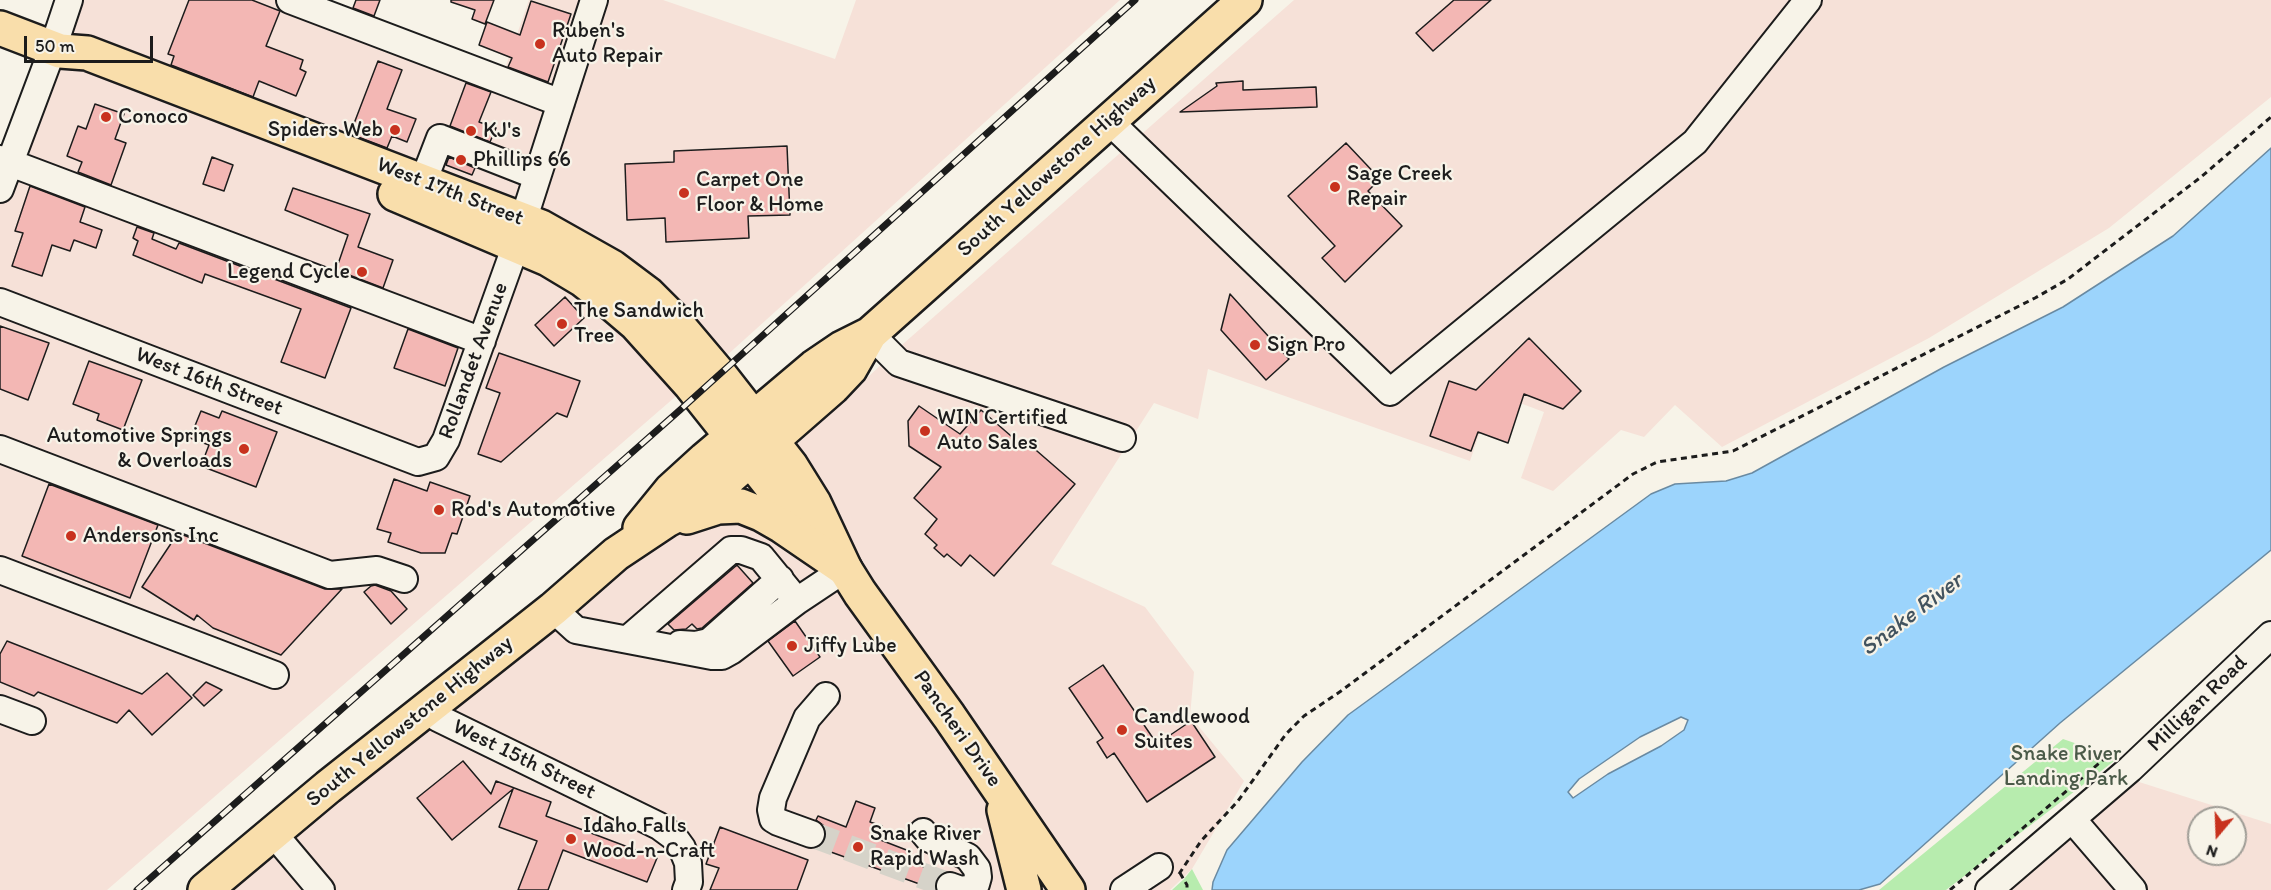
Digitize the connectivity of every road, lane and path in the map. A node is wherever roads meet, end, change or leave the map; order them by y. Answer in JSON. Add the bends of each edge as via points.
{"nodes":[{"id":1,"x":69,"y":0,"type":"edge"},
{"id":2,"x":290,"y":0,"type":"edge"},
{"id":3,"x":594,"y":0,"type":"edge"},
{"id":4,"x":1245,"y":0,"type":"edge"},
{"id":5,"x":1808,"y":0,"type":"edge"},
{"id":6,"x":0,"y":28,"type":"edge"},
{"id":7,"x":57,"y":50,"type":"junction"},
{"id":8,"x":561,"y":103,"type":"junction"},
{"id":9,"x":2271,"y":117,"type":"edge"},
{"id":10,"x":1109,"y":121,"type":"junction"},
{"id":11,"x":4,"y":161,"type":"edge"},
{"id":12,"x":537,"y":176,"type":"junction"},
{"id":13,"x":423,"y":182,"type":"junction"},
{"id":14,"x":0,"y":189,"type":"edge"},
{"id":15,"x":519,"y":233,"type":"junction"},
{"id":16,"x":0,"y":302,"type":"edge"},
{"id":17,"x":870,"y":334,"type":"junction"},
{"id":18,"x":483,"y":341,"type":"junction"},
{"id":19,"x":752,"y":438,"type":"junction"},
{"id":20,"x":1122,"y":438,"type":"dead end"},
{"id":21,"x":0,"y":449,"type":"edge"},
{"id":22,"x":418,"y":462,"type":"joint"},
{"id":23,"x":616,"y":554,"type":"junction"},
{"id":24,"x":845,"y":569,"type":"junction"},
{"id":25,"x":0,"y":570,"type":"edge"},
{"id":26,"x":404,"y":579,"type":"dead end"},
{"id":27,"x":780,"y":579,"type":"junction"},
{"id":28,"x":797,"y":601,"type":"junction"},
{"id":29,"x":553,"y":609,"type":"junction"},
{"id":30,"x":2271,"y":635,"type":"edge"},
{"id":31,"x":628,"y":639,"type":"junction"},
{"id":32,"x":656,"y":645,"type":"junction"},
{"id":33,"x":275,"y":675,"type":"dead end"},
{"id":34,"x":826,"y":696,"type":"dead end"},
{"id":35,"x":428,"y":706,"type":"junction"},
{"id":36,"x":0,"y":710,"type":"edge"},
{"id":37,"x":32,"y":721,"type":"dead end"},
{"id":38,"x":2130,"y":769,"type":"junction"},
{"id":39,"x":1000,"y":790,"type":"junction"},
{"id":40,"x":2072,"y":819,"type":"junction"},
{"id":41,"x":273,"y":832,"type":"junction"},
{"id":42,"x":923,"y":832,"type":"dead end"},
{"id":43,"x":811,"y":834,"type":"tunnel mouth"},
{"id":44,"x":1171,"y":873,"type":"junction"},
{"id":45,"x":951,"y":886,"type":"dead end"},
{"id":46,"x":205,"y":890,"type":"edge"},
{"id":47,"x":321,"y":890,"type":"edge"},
{"id":48,"x":686,"y":890,"type":"edge"},
{"id":49,"x":1024,"y":890,"type":"edge"},
{"id":50,"x":1068,"y":890,"type":"edge"},
{"id":51,"x":1125,"y":890,"type":"edge"},
{"id":52,"x":1187,"y":890,"type":"edge"},
{"id":53,"x":1950,"y":890,"type":"edge"},
{"id":54,"x":1989,"y":890,"type":"edge"},
{"id":55,"x":2133,"y":890,"type":"edge"}],
"edges":[{"from":1,"to":7,"type":"street"},
{"from":2,"to":8,"type":"street"},
{"from":3,"to":8,"type":"street","name":"Rollandet Avenue"},
{"from":4,"to":10,"type":"main road","name":"South Yellowstone Highway"},
{"from":5,"to":10,"type":"street","via":[[1695,142],[1390,392]]},
{"from":6,"to":7,"type":"main road","name":"West 17th Street"},
{"from":7,"to":11,"type":"street"},
{"from":7,"to":13,"type":"main road","name":"West 17th Street","via":[[87,52]]},
{"from":7,"to":15,"type":"main road","name":"West 17th Street","via":[[82,71],[298,152],[383,189]]},
{"from":8,"to":12,"type":"street","name":"Rollandet Avenue"},
{"from":9,"to":44,"type":"path","via":[[2201,177],[2068,279],[2035,298],[1733,451],[1657,462],[1633,474],[1305,716],[1286,734],[1238,801]]},
{"from":10,"to":17,"type":"main road","name":"South Yellowstone Highway"},
{"from":11,"to":14,"type":"street"},
{"from":11,"to":18,"type":"street"},
{"from":12,"to":13,"type":"street","via":[[440,138]]},
{"from":12,"to":15,"type":"street","name":"Rollandet Avenue"},
{"from":13,"to":15,"type":"main road","name":"West 17th Street"},
{"from":15,"to":18,"type":"street","name":"Rollandet Avenue"},
{"from":15,"to":19,"type":"main road","name":"West 17th Street","via":[[636,324],[690,384]]},
{"from":15,"to":19,"type":"main road","via":[[527,242],[542,243],[589,266],[617,271],[648,294],[671,317]]},
{"from":16,"to":22,"type":"street","name":"West 16th Street"},
{"from":17,"to":19,"type":"main road","name":"South Yellowstone Highway","via":[[850,369],[833,387]]},
{"from":17,"to":20,"type":"street","via":[[899,363]]},
{"from":18,"to":22,"type":"street","name":"Rollandet Avenue","via":[[446,440],[436,457]]},
{"from":19,"to":23,"type":"main road","name":"South Yellowstone Highway","via":[[671,490]]},
{"from":19,"to":24,"type":"main road","name":"Pancheri Drive","via":[[814,503]]},
{"from":21,"to":26,"type":"street","via":[[330,575],[377,570]]},
{"from":23,"to":24,"type":"main road","via":[[694,513],[739,506],[761,514]]},
{"from":23,"to":29,"type":"main road","name":"South Yellowstone Highway"},
{"from":24,"to":28,"type":"street"},
{"from":24,"to":39,"type":"main road","name":"Pancheri Drive"},
{"from":25,"to":33,"type":"street"},
{"from":27,"to":28,"type":"street"},
{"from":27,"to":31,"type":"street","via":[[761,557],[731,550]]},
{"from":27,"to":32,"type":"street","via":[[709,642]]},
{"from":28,"to":32,"type":"street","via":[[722,656]]},
{"from":29,"to":31,"type":"street","via":[[576,630]]},
{"from":29,"to":35,"type":"main road","name":"South Yellowstone Highway"},
{"from":30,"to":38,"type":"street","name":"Milligan Road"},
{"from":31,"to":32,"type":"street"},
{"from":34,"to":43,"type":"street","via":[[807,718],[771,810],[772,819]]},
{"from":35,"to":41,"type":"main road","name":"South Yellowstone Highway"},
{"from":35,"to":48,"type":"street","name":"West 15th Street","via":[[438,718],[659,826],[682,848],[689,882]]},
{"from":36,"to":37,"type":"street"},
{"from":38,"to":40,"type":"street","name":"Milligan Road"},
{"from":38,"to":53,"type":"path","via":[[2110,754]]},
{"from":39,"to":49,"type":"main road"},
{"from":39,"to":50,"type":"main road","name":"Pancheri Drive"},
{"from":40,"to":54,"type":"street","name":"Milligan Road"},
{"from":40,"to":55,"type":"street"},
{"from":41,"to":46,"type":"main road","name":"South Yellowstone Highway"},
{"from":41,"to":47,"type":"street"},
{"from":42,"to":45,"type":"street","via":[[968,857],[977,869],[978,877],[972,888],[961,890]]},
{"from":44,"to":51,"type":"street"},
{"from":44,"to":52,"type":"path","via":[[1187,885]]}]}
